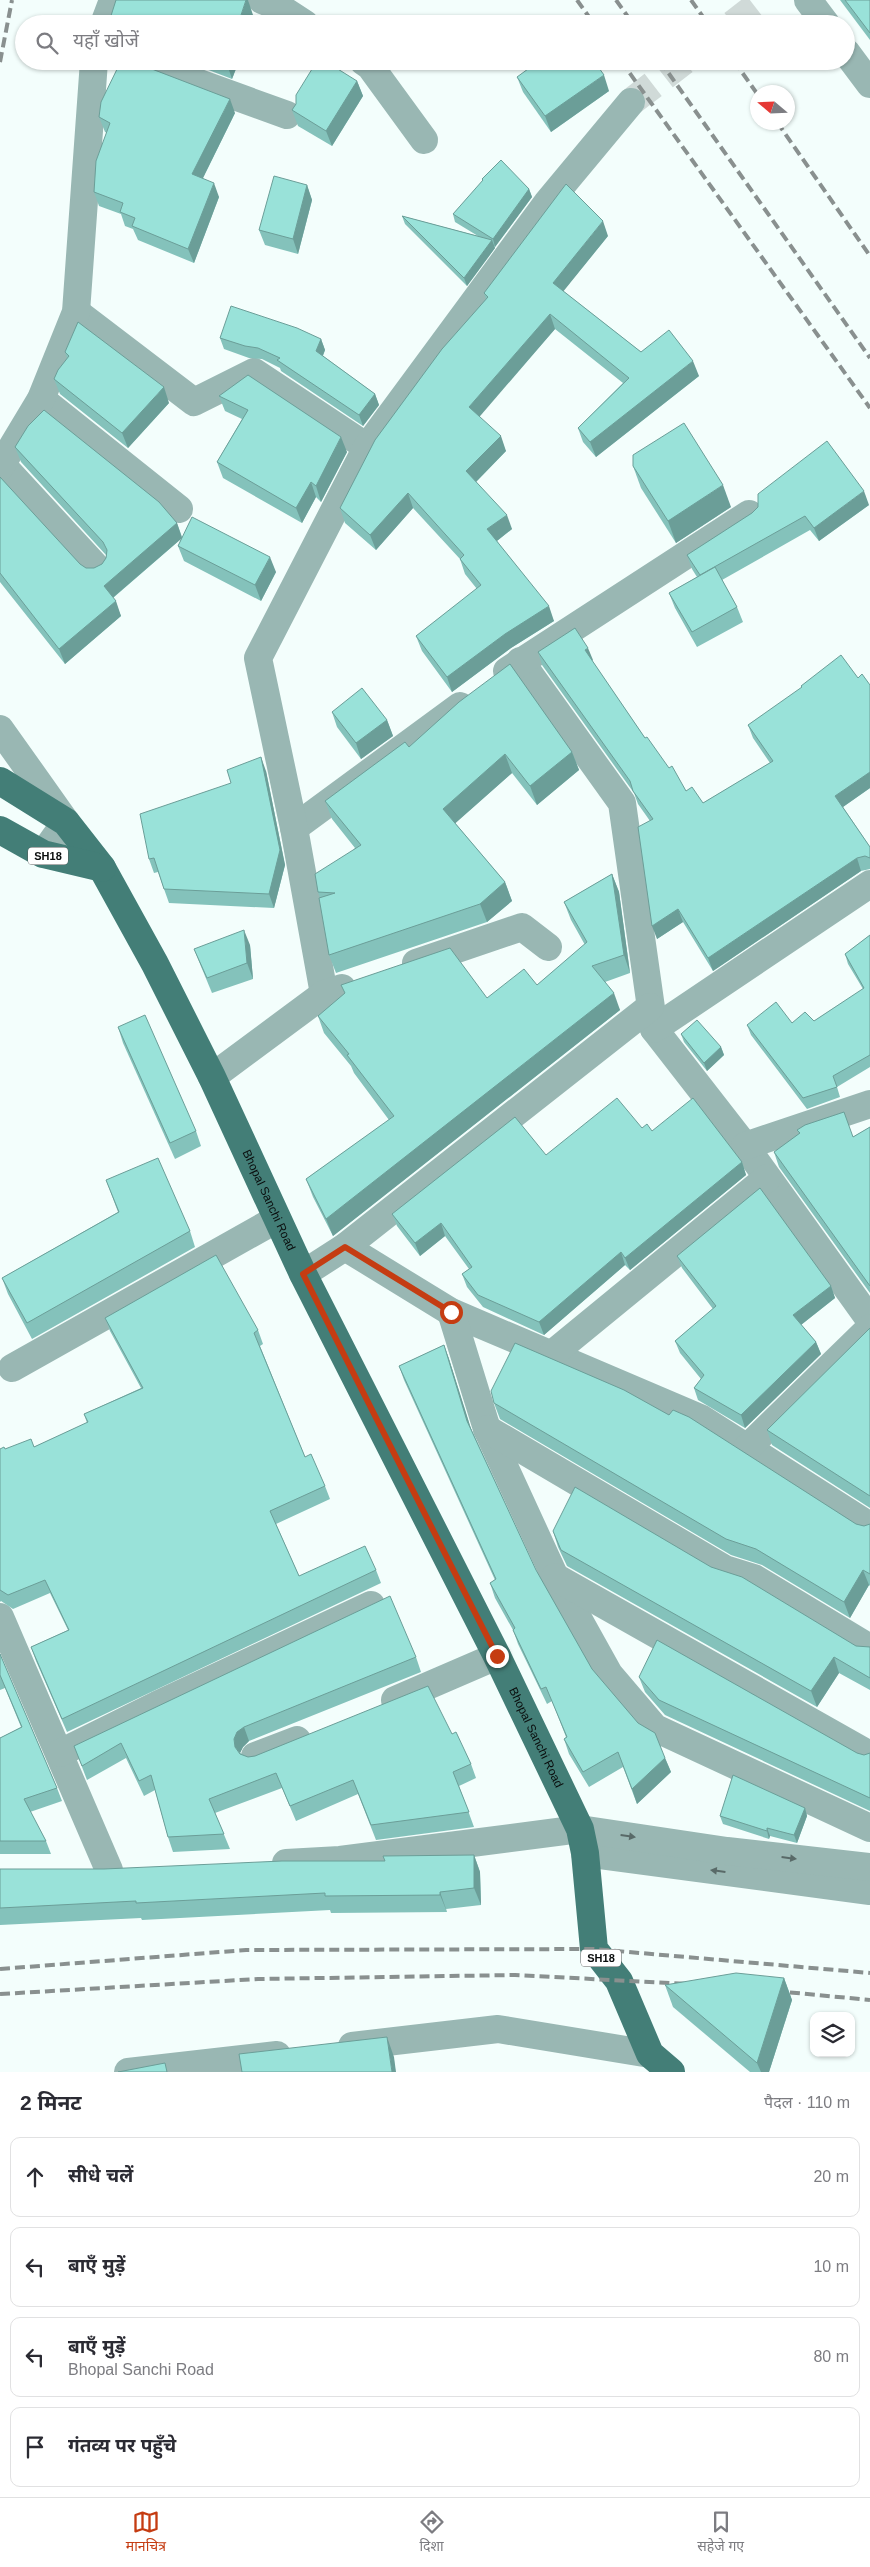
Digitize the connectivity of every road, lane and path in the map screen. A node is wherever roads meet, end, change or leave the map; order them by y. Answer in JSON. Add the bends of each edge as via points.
{"nodes":[{"id":1,"x":113,"y":0,"type":"edge"},
{"id":2,"x":262,"y":0,"type":"edge"},
{"id":3,"x":809,"y":0,"type":"edge"},
{"id":4,"x":107,"y":15,"type":"edge"},
{"id":5,"x":291,"y":15,"type":"edge"},
{"id":6,"x":820,"y":15,"type":"edge"},
{"id":7,"x":855,"y":64,"type":"edge"},
{"id":8,"x":93,"y":70,"type":"edge"},
{"id":9,"x":163,"y":70,"type":"edge"},
{"id":10,"x":373,"y":70,"type":"edge"},
{"id":11,"x":870,"y":84,"type":"edge"},
{"id":12,"x":631,"y":102,"type":"tunnel mouth"},
{"id":13,"x":287,"y":115,"type":"dead end"},
{"id":14,"x":424,"y":140,"type":"dead end"},
{"id":15,"x":76,"y":312,"type":"junction"},
{"id":16,"x":41,"y":399,"type":"junction"},
{"id":17,"x":367,"y":447,"type":"junction"},
{"id":18,"x":1,"y":466,"type":"edge"},
{"id":19,"x":179,"y":508,"type":"dead end"},
{"id":20,"x":748,"y":514,"type":"edge"},
{"id":21,"x":97,"y":568,"type":"edge"},
{"id":22,"x":520,"y":661,"type":"junction"},
{"id":23,"x":0,"y":729,"type":"edge"},
{"id":24,"x":0,"y":781,"type":"edge"},
{"id":25,"x":66,"y":822,"type":"junction"},
{"id":26,"x":294,"y":828,"type":"junction"},
{"id":27,"x":0,"y":830,"type":"edge"},
{"id":28,"x":43,"y":854,"type":"junction"},
{"id":29,"x":102,"y":868,"type":"junction"},
{"id":30,"x":870,"y":884,"type":"edge"},
{"id":31,"x":548,"y":947,"type":"dead end"},
{"id":32,"x":390,"y":972,"type":"edge"},
{"id":33,"x":362,"y":981,"type":"edge"},
{"id":34,"x":324,"y":994,"type":"junction"},
{"id":35,"x":652,"y":1018,"type":"junction"},
{"id":36,"x":212,"y":1077,"type":"junction"},
{"id":37,"x":870,"y":1104,"type":"edge"},
{"id":38,"x":745,"y":1146,"type":"junction"},
{"id":39,"x":767,"y":1178,"type":"junction"},
{"id":40,"x":277,"y":1219,"type":"junction"},
{"id":41,"x":345,"y":1247,"type":"junction"},
{"id":42,"x":303,"y":1274,"type":"junction"},
{"id":43,"x":451,"y":1312,"type":"junction"},
{"id":44,"x":870,"y":1320,"type":"edge"},
{"id":45,"x":870,"y":1328,"type":"edge"},
{"id":46,"x":551,"y":1355,"type":"junction"},
{"id":47,"x":12,"y":1368,"type":"dead end"},
{"id":48,"x":487,"y":1429,"type":"junction"},
{"id":49,"x":748,"y":1448,"type":"junction"},
{"id":50,"x":870,"y":1526,"type":"edge"},
{"id":51,"x":555,"y":1577,"type":"junction"},
{"id":52,"x":386,"y":1598,"type":"edge"},
{"id":53,"x":0,"y":1616,"type":"edge"},
{"id":54,"x":870,"y":1648,"type":"edge"},
{"id":55,"x":497,"y":1656,"type":"junction"},
{"id":56,"x":373,"y":1710,"type":"edge"},
{"id":57,"x":319,"y":1731,"type":"edge"},
{"id":58,"x":60,"y":1753,"type":"junction"},
{"id":59,"x":870,"y":1755,"type":"edge"},
{"id":60,"x":255,"y":1756,"type":"edge"},
{"id":61,"x":870,"y":1828,"type":"edge"},
{"id":62,"x":583,"y":1841,"type":"junction"},
{"id":63,"x":263,"y":1864,"type":"edge"},
{"id":64,"x":870,"y":1867,"type":"edge"},
{"id":65,"x":138,"y":1869,"type":"edge"},
{"id":66,"x":79,"y":1870,"type":"edge"},
{"id":67,"x":109,"y":1870,"type":"junction"},
{"id":68,"x":870,"y":1890,"type":"edge"},
{"id":69,"x":650,"y":2054,"type":"junction"},
{"id":70,"x":128,"y":2072,"type":"edge"},
{"id":71,"x":671,"y":2072,"type":"edge"}],
"edges":[{"from":1,"to":4,"type":"street"},
{"from":2,"to":5,"type":"street"},
{"from":3,"to":6,"type":"street"},
{"from":7,"to":11,"type":"street"},
{"from":8,"to":15,"type":"street"},
{"from":9,"to":13,"type":"street"},
{"from":10,"to":14,"type":"street"},
{"from":12,"to":17,"type":"street","via":[[547,204]]},
{"from":15,"to":16,"type":"street"},
{"from":15,"to":17,"type":"street","via":[[194,402],[254,372]]},
{"from":16,"to":18,"type":"street"},
{"from":16,"to":19,"type":"street"},
{"from":17,"to":26,"type":"street","via":[[258,658]]},
{"from":18,"to":21,"type":"street"},
{"from":20,"to":22,"type":"street"},
{"from":22,"to":26,"type":"street"},
{"from":22,"to":35,"type":"street","via":[[622,803]]},
{"from":23,"to":25,"type":"street"},
{"from":24,"to":25,"type":"main road"},
{"from":25,"to":28,"type":"street"},
{"from":25,"to":29,"type":"main road","name":"Bhopal Sanchi Road","number":"SH18"},
{"from":26,"to":34,"type":"street"},
{"from":27,"to":28,"type":"main road","number":"SH18"},
{"from":28,"to":29,"type":"main road","number":"SH18"},
{"from":29,"to":36,"type":"main road","name":"Bhopal Sanchi Road","number":"SH18"},
{"from":30,"to":35,"type":"street"},
{"from":31,"to":32,"type":"street","via":[[522,928]]},
{"from":33,"to":34,"type":"street"},
{"from":34,"to":36,"type":"street"},
{"from":35,"to":38,"type":"street"},
{"from":35,"to":41,"type":"street"},
{"from":36,"to":40,"type":"main road","name":"Bhopal Sanchi Road","number":"SH18"},
{"from":37,"to":38,"type":"street"},
{"from":38,"to":39,"type":"street"},
{"from":39,"to":44,"type":"street"},
{"from":39,"to":46,"type":"street"},
{"from":40,"to":42,"type":"main road","name":"Bhopal Sanchi Road","number":"SH18"},
{"from":40,"to":47,"type":"street"},
{"from":41,"to":42,"type":"street"},
{"from":41,"to":43,"type":"street"},
{"from":42,"to":55,"type":"main road","name":"Bhopal Sanchi Road","number":"SH18"},
{"from":43,"to":46,"type":"street"},
{"from":43,"to":48,"type":"street"},
{"from":45,"to":49,"type":"street"},
{"from":46,"to":49,"type":"street","via":[[702,1419]]},
{"from":48,"to":51,"type":"street"},
{"from":48,"to":54,"type":"street","via":[[725,1569],[754,1578]]},
{"from":49,"to":50,"type":"street"},
{"from":51,"to":59,"type":"street"},
{"from":51,"to":61,"type":"street","via":[[609,1674],[655,1728]]},
{"from":52,"to":58,"type":"street"},
{"from":53,"to":58,"type":"street"},
{"from":55,"to":56,"type":"street"},
{"from":55,"to":62,"type":"main road","name":"Bhopal Sanchi Road","number":"SH18"},
{"from":57,"to":60,"type":"street"},
{"from":58,"to":67,"type":"street"},
{"from":62,"to":63,"type":"street"},
{"from":62,"to":64,"type":"street","one_way":true,"via":[[727,1851]]},
{"from":68,"to":62,"type":"street","one_way":true},
{"from":62,"to":69,"type":"main road","name":"Bhopal Sanchi Road","number":"SH18","via":[[594,1949],[619,1981]]},
{"from":65,"to":67,"type":"street"},
{"from":66,"to":67,"type":"street"},
{"from":69,"to":70,"type":"street","via":[[498,2029]]},
{"from":69,"to":71,"type":"main road","name":"Bhopal Sanchi Road","number":"SH18"}]}
